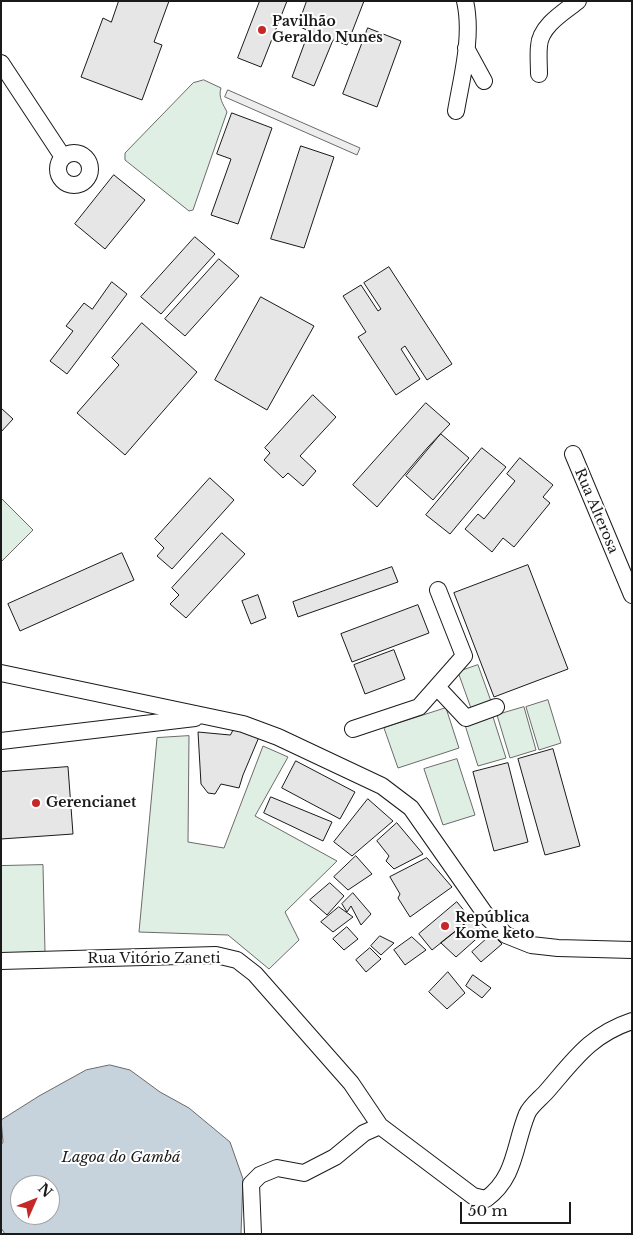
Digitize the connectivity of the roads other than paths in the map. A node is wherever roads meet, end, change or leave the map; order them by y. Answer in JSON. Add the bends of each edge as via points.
{"nodes":[{"id":1,"x":465,"y":1,"type":"edge"},
{"id":2,"x":578,"y":1,"type":"edge"},
{"id":3,"x":466,"y":48,"type":"junction"},
{"id":4,"x":1,"y":63,"type":"edge"},
{"id":5,"x":540,"y":74,"type":"dead end"},
{"id":6,"x":484,"y":80,"type":"dead end"},
{"id":7,"x":456,"y":111,"type":"dead end"},
{"id":8,"x":63,"y":157,"type":"dead end"},
{"id":9,"x":572,"y":454,"type":"dead end"},
{"id":10,"x":438,"y":590,"type":"dead end"},
{"id":11,"x":632,"y":595,"type":"edge"},
{"id":12,"x":4,"y":675,"type":"edge"},
{"id":13,"x":437,"y":687,"type":"junction"},
{"id":14,"x":496,"y":707,"type":"dead end"},
{"id":15,"x":209,"y":717,"type":"junction"},
{"id":16,"x":353,"y":729,"type":"dead end"},
{"id":17,"x":1,"y":741,"type":"edge"},
{"id":18,"x":632,"y":950,"type":"edge"},
{"id":19,"x":1,"y":961,"type":"edge"},
{"id":20,"x":632,"y":1021,"type":"edge"},
{"id":21,"x":380,"y":1126,"type":"junction"},
{"id":22,"x":253,"y":1234,"type":"edge"}],
"edges":[{"from":1,"to":3,"type":"street","via":[[468,22]]},
{"from":2,"to":5,"type":"street","via":[[558,16],[541,37],[538,46]]},
{"from":3,"to":6,"type":"street"},
{"from":3,"to":7,"type":"street"},
{"from":4,"to":8,"type":"street"},
{"from":9,"to":11,"type":"street","name":"Rua Alterosa"},
{"from":10,"to":13,"type":"street","via":[[464,656]]},
{"from":12,"to":15,"type":"street"},
{"from":13,"to":14,"type":"street","via":[[466,718]]},
{"from":13,"to":16,"type":"street","via":[[420,707]]},
{"from":15,"to":17,"type":"street"},
{"from":15,"to":18,"type":"street","via":[[243,724],[278,737],[382,786],[411,808],[488,918],[506,935],[531,946]]},
{"from":19,"to":21,"type":"street","name":"Rua Vitório Zaneti","via":[[216,956],[237,960],[255,974],[351,1083]]},
{"from":20,"to":21,"type":"street","name":"Rua Vitório Zaneti","via":[[603,1033],[574,1059],[527,1112],[512,1166],[497,1190],[486,1199],[473,1196]]},
{"from":21,"to":22,"type":"street","via":[[335,1157],[304,1173],[276,1168],[260,1175],[251,1184]]}]}
